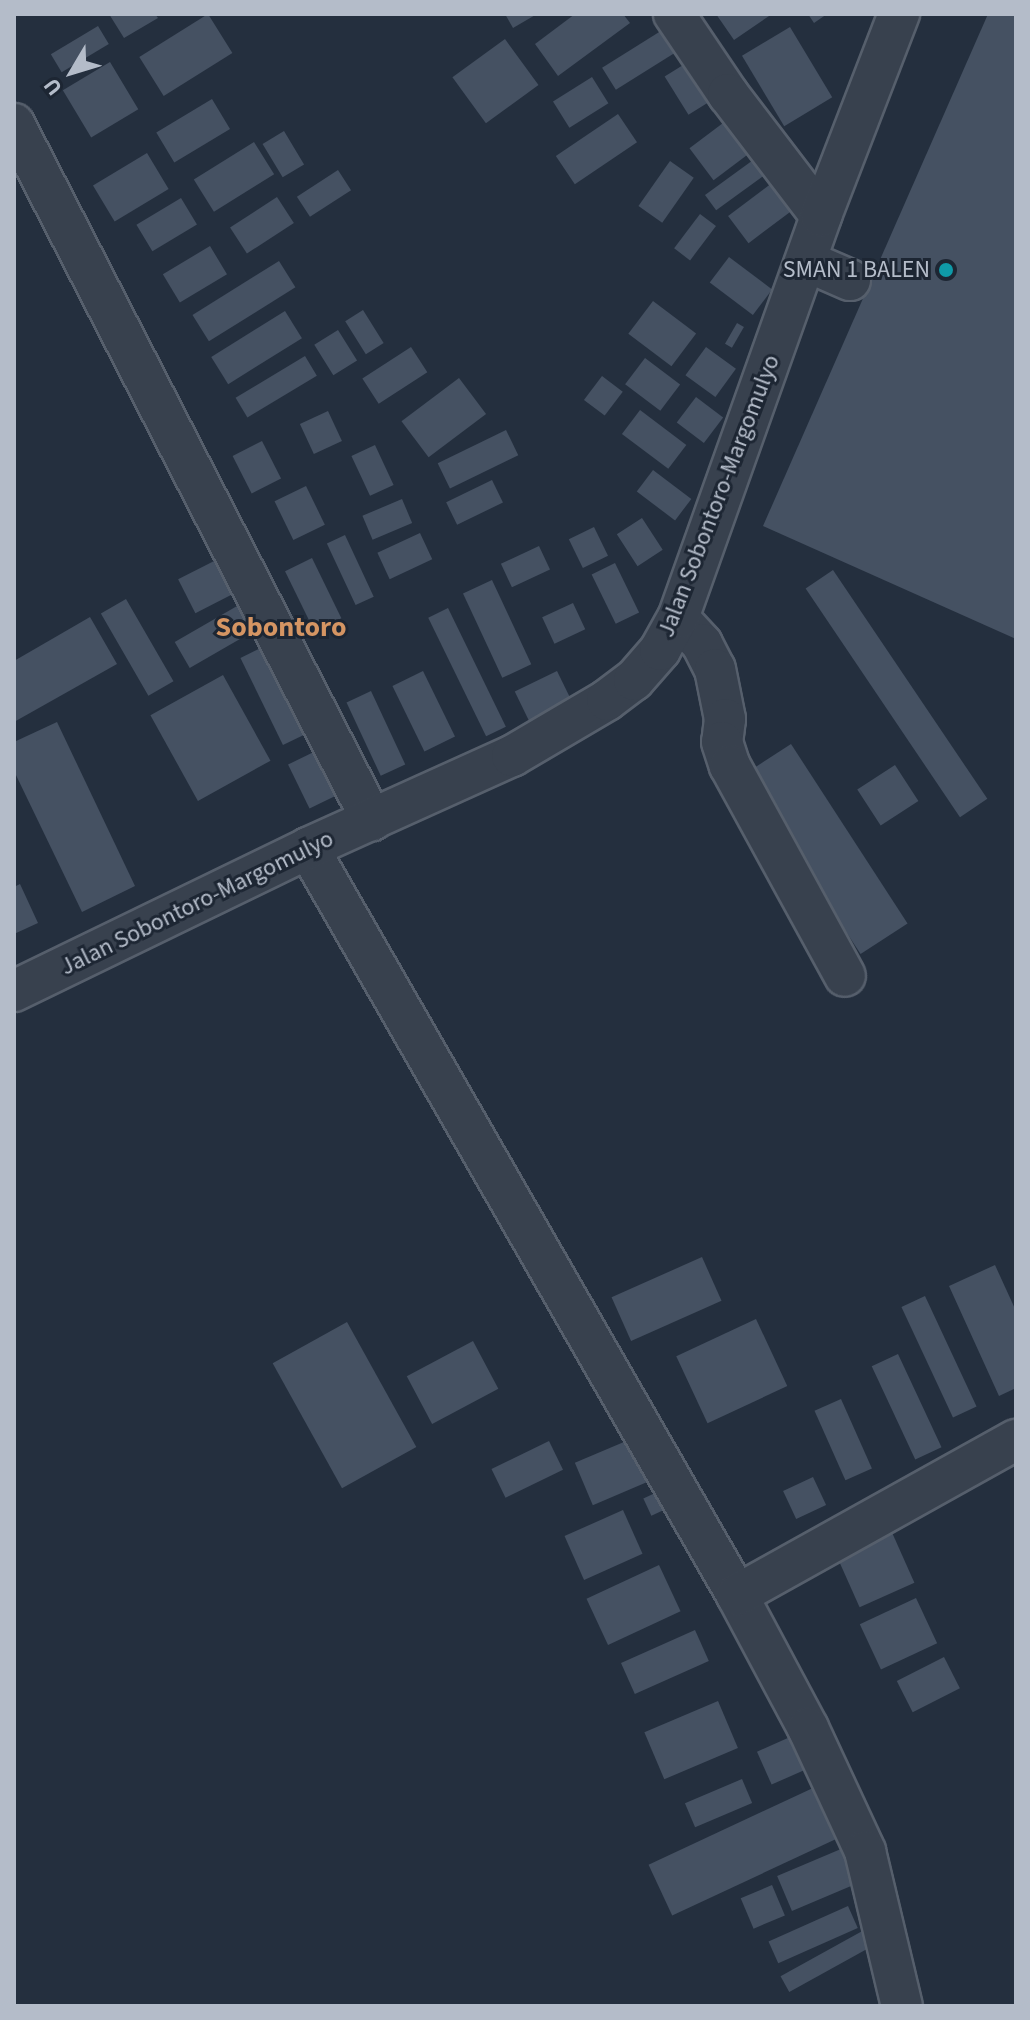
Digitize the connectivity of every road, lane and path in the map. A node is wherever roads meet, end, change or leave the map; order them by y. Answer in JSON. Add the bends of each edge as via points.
{"nodes":[{"id":1,"x":674,"y":14,"type":"edge"},
{"id":2,"x":899,"y":14,"type":"edge"},
{"id":3,"x":14,"y":124,"type":"edge"},
{"id":4,"x":821,"y":216,"type":"junction"},
{"id":5,"x":806,"y":261,"type":"junction"},
{"id":6,"x":850,"y":280,"type":"dead end"},
{"id":7,"x":678,"y":618,"type":"junction"},
{"id":8,"x":372,"y":820,"type":"junction"},
{"id":9,"x":308,"y":848,"type":"junction"},
{"id":10,"x":845,"y":976,"type":"dead end"},
{"id":11,"x":14,"y":991,"type":"edge"},
{"id":12,"x":1016,"y":1440,"type":"edge"},
{"id":13,"x":737,"y":1595,"type":"junction"},
{"id":14,"x":902,"y":2006,"type":"edge"}],
"edges":[{"from":1,"to":4,"type":"street"},
{"from":2,"to":4,"type":"street","name":"Jalan Sobontoro-Margomulyo"},
{"from":3,"to":8,"type":"street"},
{"from":4,"to":5,"type":"street","name":"Jalan Sobontoro-Margomulyo"},
{"from":5,"to":6,"type":"street"},
{"from":5,"to":7,"type":"street","name":"Jalan Sobontoro-Margomulyo"},
{"from":7,"to":8,"type":"street","name":"Jalan Sobontoro-Margomulyo","via":[[660,650],[607,700],[512,756]]},
{"from":7,"to":10,"type":"street","via":[[702,644],[715,669],[723,692],[722,742],[740,787]]},
{"from":8,"to":9,"type":"street","name":"Jalan Sobontoro-Margomulyo"},
{"from":9,"to":11,"type":"street","name":"Jalan Sobontoro-Margomulyo"},
{"from":9,"to":13,"type":"street"},
{"from":12,"to":13,"type":"street"},
{"from":13,"to":14,"type":"street","via":[[852,1818],[883,1914]]}]}
